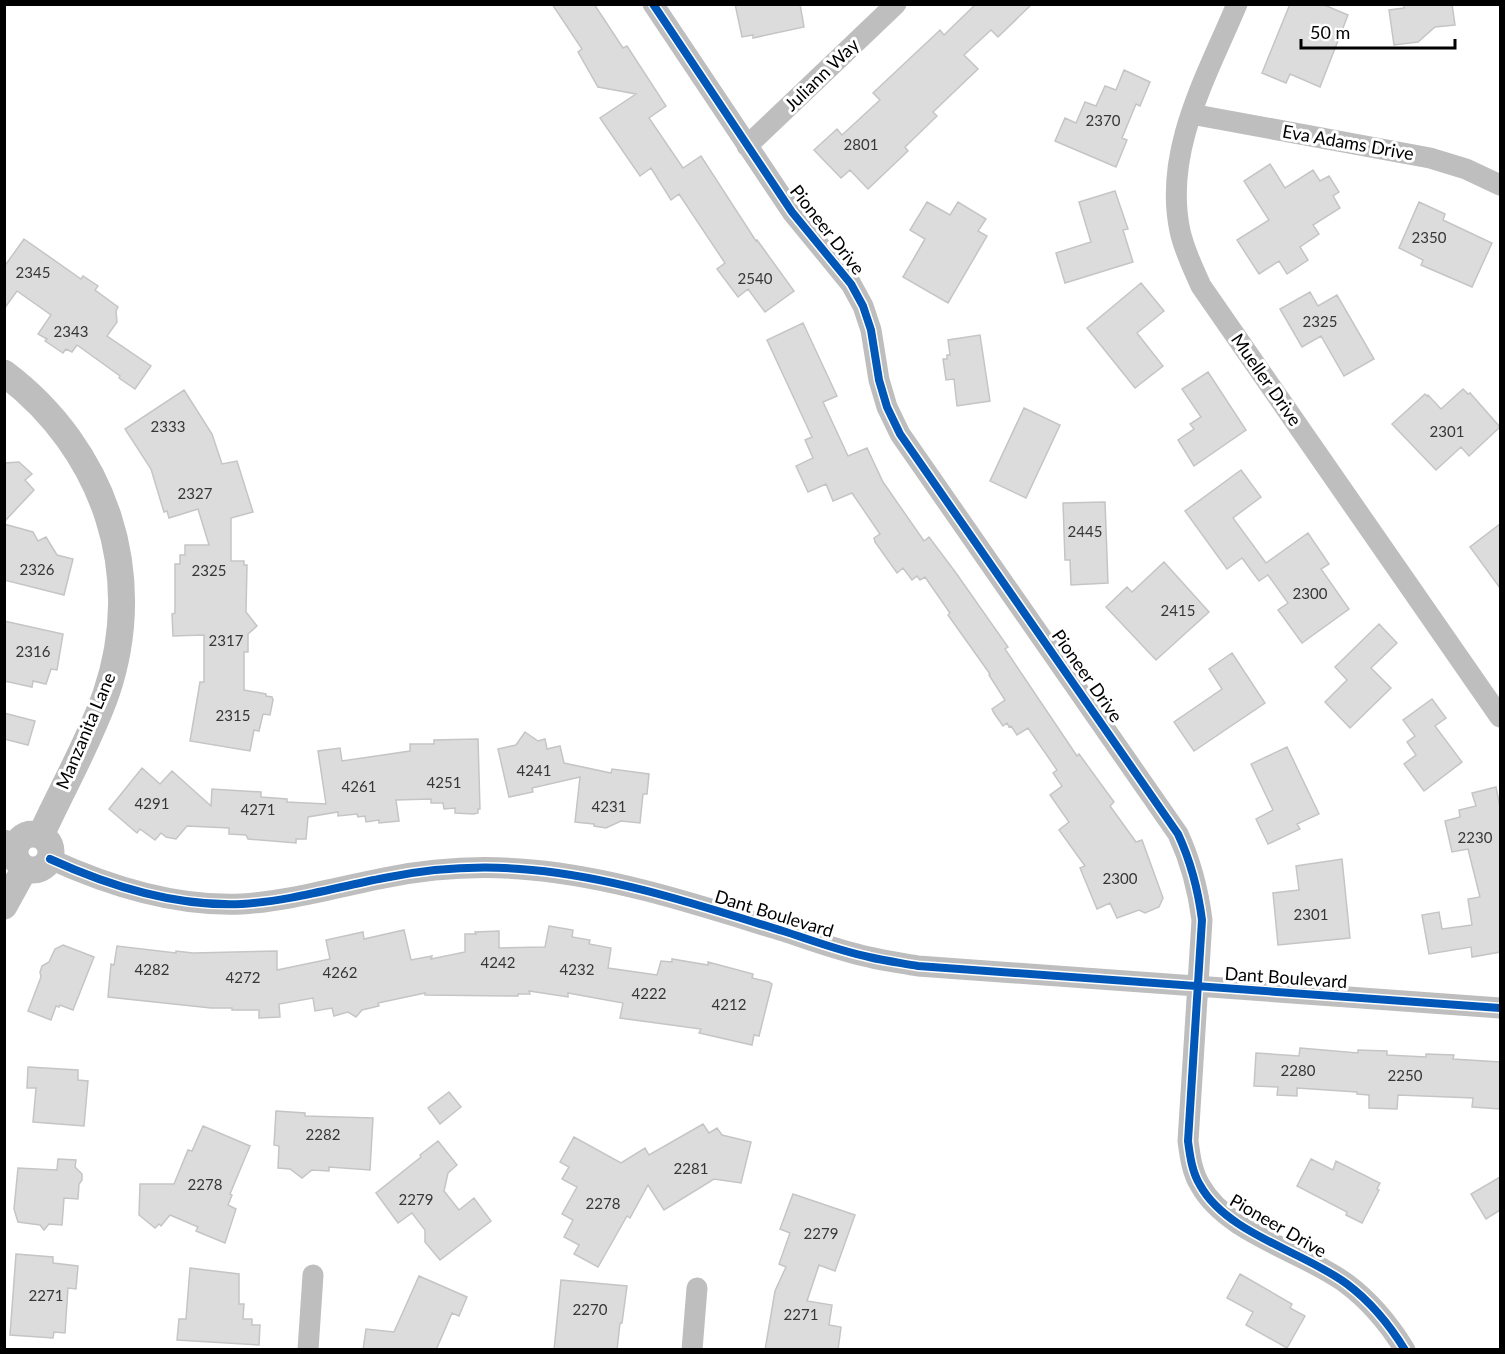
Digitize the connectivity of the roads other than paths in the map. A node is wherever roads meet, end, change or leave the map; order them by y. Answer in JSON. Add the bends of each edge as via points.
{"nodes":[{"id":1,"x":653,"y":4,"type":"edge"},
{"id":2,"x":896,"y":4,"type":"edge"},
{"id":3,"x":1237,"y":4,"type":"edge"},
{"id":4,"x":1191,"y":114,"type":"junction"},
{"id":5,"x":747,"y":146,"type":"junction"},
{"id":6,"x":1500,"y":185,"type":"edge"},
{"id":7,"x":4,"y":373,"type":"edge"},
{"id":8,"x":1500,"y":717,"type":"edge"},
{"id":9,"x":27,"y":849,"type":"edge"},
{"id":10,"x":4,"y":906,"type":"edge"},
{"id":11,"x":1198,"y":987,"type":"junction"},
{"id":12,"x":1500,"y":1008,"type":"edge"},
{"id":13,"x":313,"y":1275,"type":"dead end"},
{"id":14,"x":697,"y":1288,"type":"dead end"},
{"id":15,"x":308,"y":1350,"type":"edge"},
{"id":16,"x":692,"y":1350,"type":"edge"},
{"id":17,"x":1405,"y":1350,"type":"edge"}],
"edges":[{"from":1,"to":5,"type":"street","name":"Pioneer Drive"},
{"from":2,"to":5,"type":"street","name":"Juliann Way"},
{"from":3,"to":4,"type":"street","name":"Mueller Drive"},
{"from":4,"to":6,"type":"street","name":"Eva Adams Drive","via":[[1430,158]]},
{"from":4,"to":8,"type":"street","name":"Mueller Drive","via":[[1177,164],[1176,197],[1180,231],[1201,286]]},
{"from":5,"to":11,"type":"street","name":"Pioneer Drive","via":[[792,212],[851,284],[863,306],[879,380],[900,434],[1178,834],[1190,860],[1202,920]]},
{"from":7,"to":9,"type":"street","name":"Manzanita Lane","via":[[53,417],[86,464],[111,524],[122,594],[116,659],[105,694]]},
{"from":9,"to":10,"type":"street","name":"Manzanita Lane"},
{"from":9,"to":11,"type":"street","name":"Dant Boulevard","via":[[120,887],[217,904],[278,900],[447,869],[501,867],[556,872],[626,886],[835,948],[918,966]]},
{"from":11,"to":12,"type":"street","name":"Dant Boulevard"},
{"from":11,"to":17,"type":"street","name":"Pioneer Drive","via":[[1188,1141],[1198,1184],[1229,1218],[1347,1284],[1372,1305]]},
{"from":13,"to":15,"type":"street"},
{"from":14,"to":16,"type":"street"}]}
